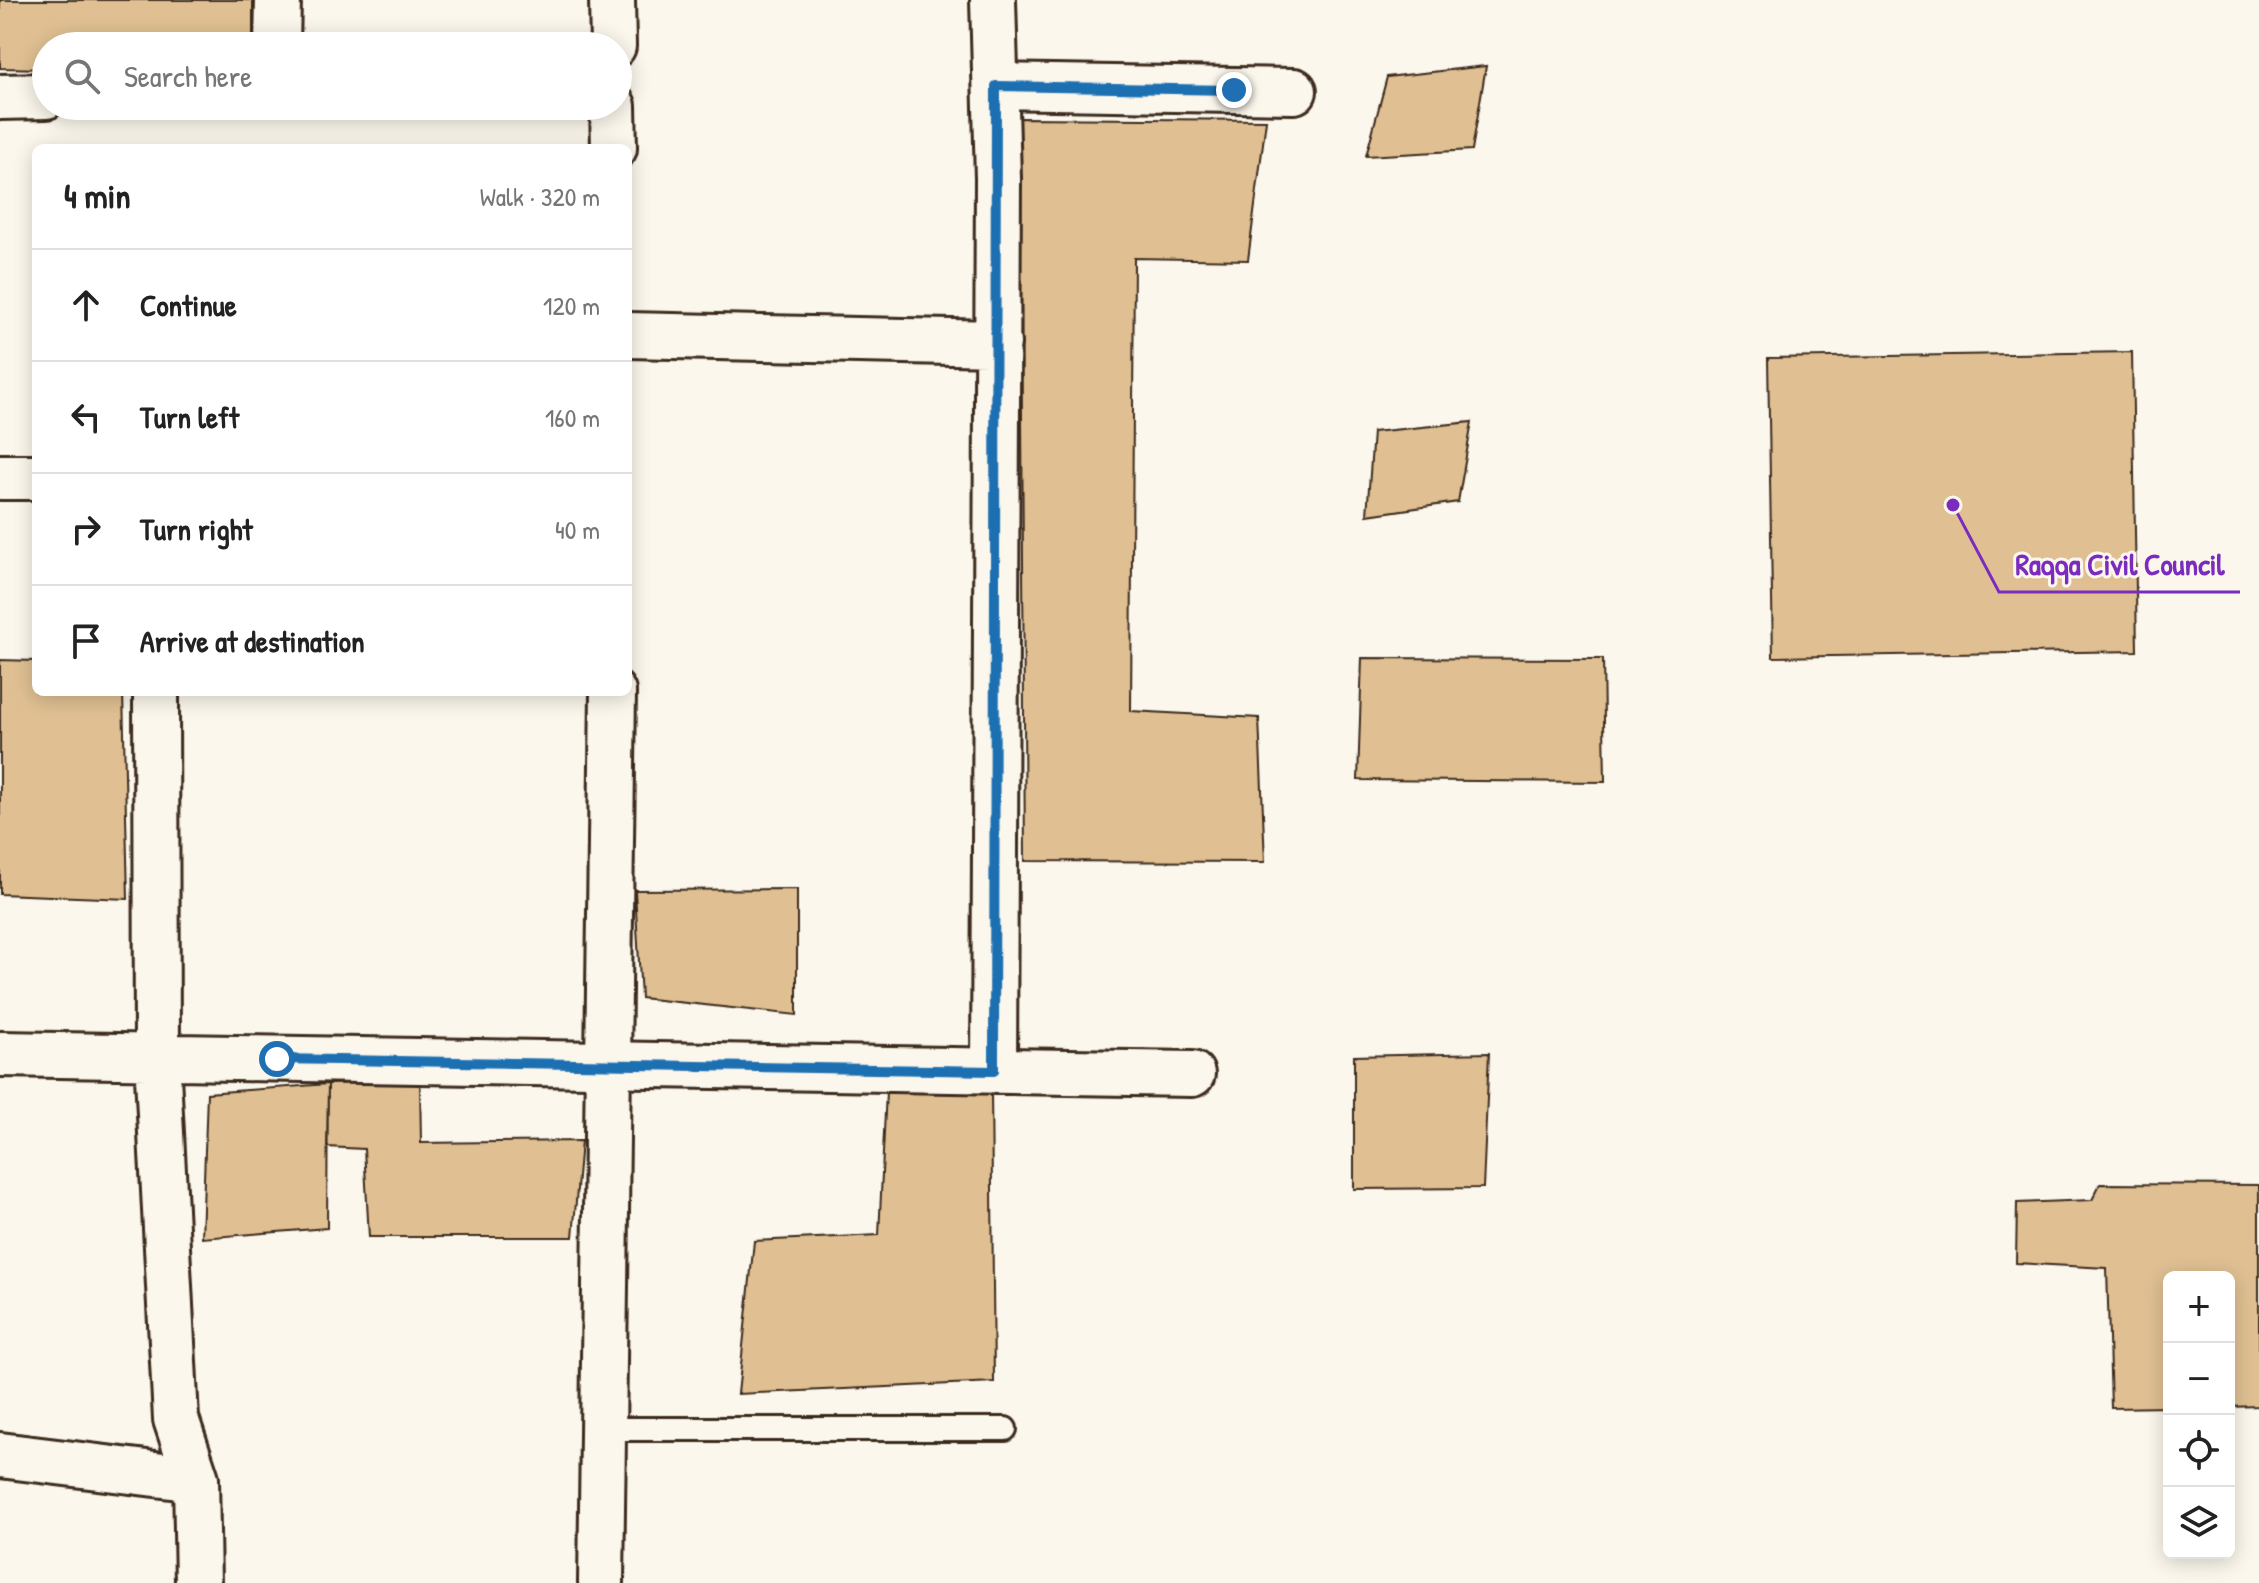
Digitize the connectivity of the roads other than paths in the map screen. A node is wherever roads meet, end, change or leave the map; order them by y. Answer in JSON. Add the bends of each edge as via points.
{"nodes":[{"id":1,"x":278,"y":0,"type":"edge"},
{"id":2,"x":612,"y":0,"type":"edge"},
{"id":3,"x":993,"y":0,"type":"edge"},
{"id":4,"x":277,"y":32,"type":"edge"},
{"id":5,"x":613,"y":32,"type":"edge"},
{"id":6,"x":996,"y":86,"type":"junction"},
{"id":7,"x":1294,"y":91,"type":"dead end"},
{"id":8,"x":32,"y":96,"type":"edge"},
{"id":9,"x":0,"y":97,"type":"edge"},
{"id":10,"x":613,"y":120,"type":"edge"},
{"id":11,"x":614,"y":144,"type":"edge"},
{"id":12,"x":632,"y":335,"type":"edge"},
{"id":13,"x":998,"y":343,"type":"junction"},
{"id":14,"x":0,"y":477,"type":"edge"},
{"id":15,"x":32,"y":477,"type":"edge"},
{"id":16,"x":156,"y":696,"type":"edge"},
{"id":17,"x":613,"y":696,"type":"edge"},
{"id":18,"x":0,"y":1054,"type":"edge"},
{"id":19,"x":157,"y":1057,"type":"junction"},
{"id":20,"x":606,"y":1065,"type":"junction"},
{"id":21,"x":994,"y":1071,"type":"junction"},
{"id":22,"x":1192,"y":1074,"type":"dead end"},
{"id":23,"x":603,"y":1429,"type":"junction"},
{"id":24,"x":1005,"y":1429,"type":"dead end"},
{"id":25,"x":0,"y":1455,"type":"edge"},
{"id":26,"x":196,"y":1479,"type":"junction"},
{"id":27,"x":198,"y":1583,"type":"edge"},
{"id":28,"x":601,"y":1583,"type":"edge"}],
"edges":[{"from":1,"to":4,"type":"street"},
{"from":2,"to":5,"type":"street"},
{"from":3,"to":6,"type":"street"},
{"from":6,"to":7,"type":"street"},
{"from":6,"to":13,"type":"street"},
{"from":8,"to":9,"type":"street"},
{"from":10,"to":11,"type":"street"},
{"from":12,"to":13,"type":"street"},
{"from":13,"to":21,"type":"street"},
{"from":14,"to":15,"type":"street"},
{"from":16,"to":19,"type":"street"},
{"from":17,"to":20,"type":"street"},
{"from":18,"to":19,"type":"street"},
{"from":19,"to":20,"type":"street"},
{"from":19,"to":26,"type":"street","via":[[176,1419]]},
{"from":20,"to":21,"type":"street"},
{"from":20,"to":23,"type":"street"},
{"from":21,"to":22,"type":"street"},
{"from":23,"to":24,"type":"lane"},
{"from":23,"to":28,"type":"street"},
{"from":25,"to":26,"type":"street"},
{"from":26,"to":27,"type":"street"}]}
